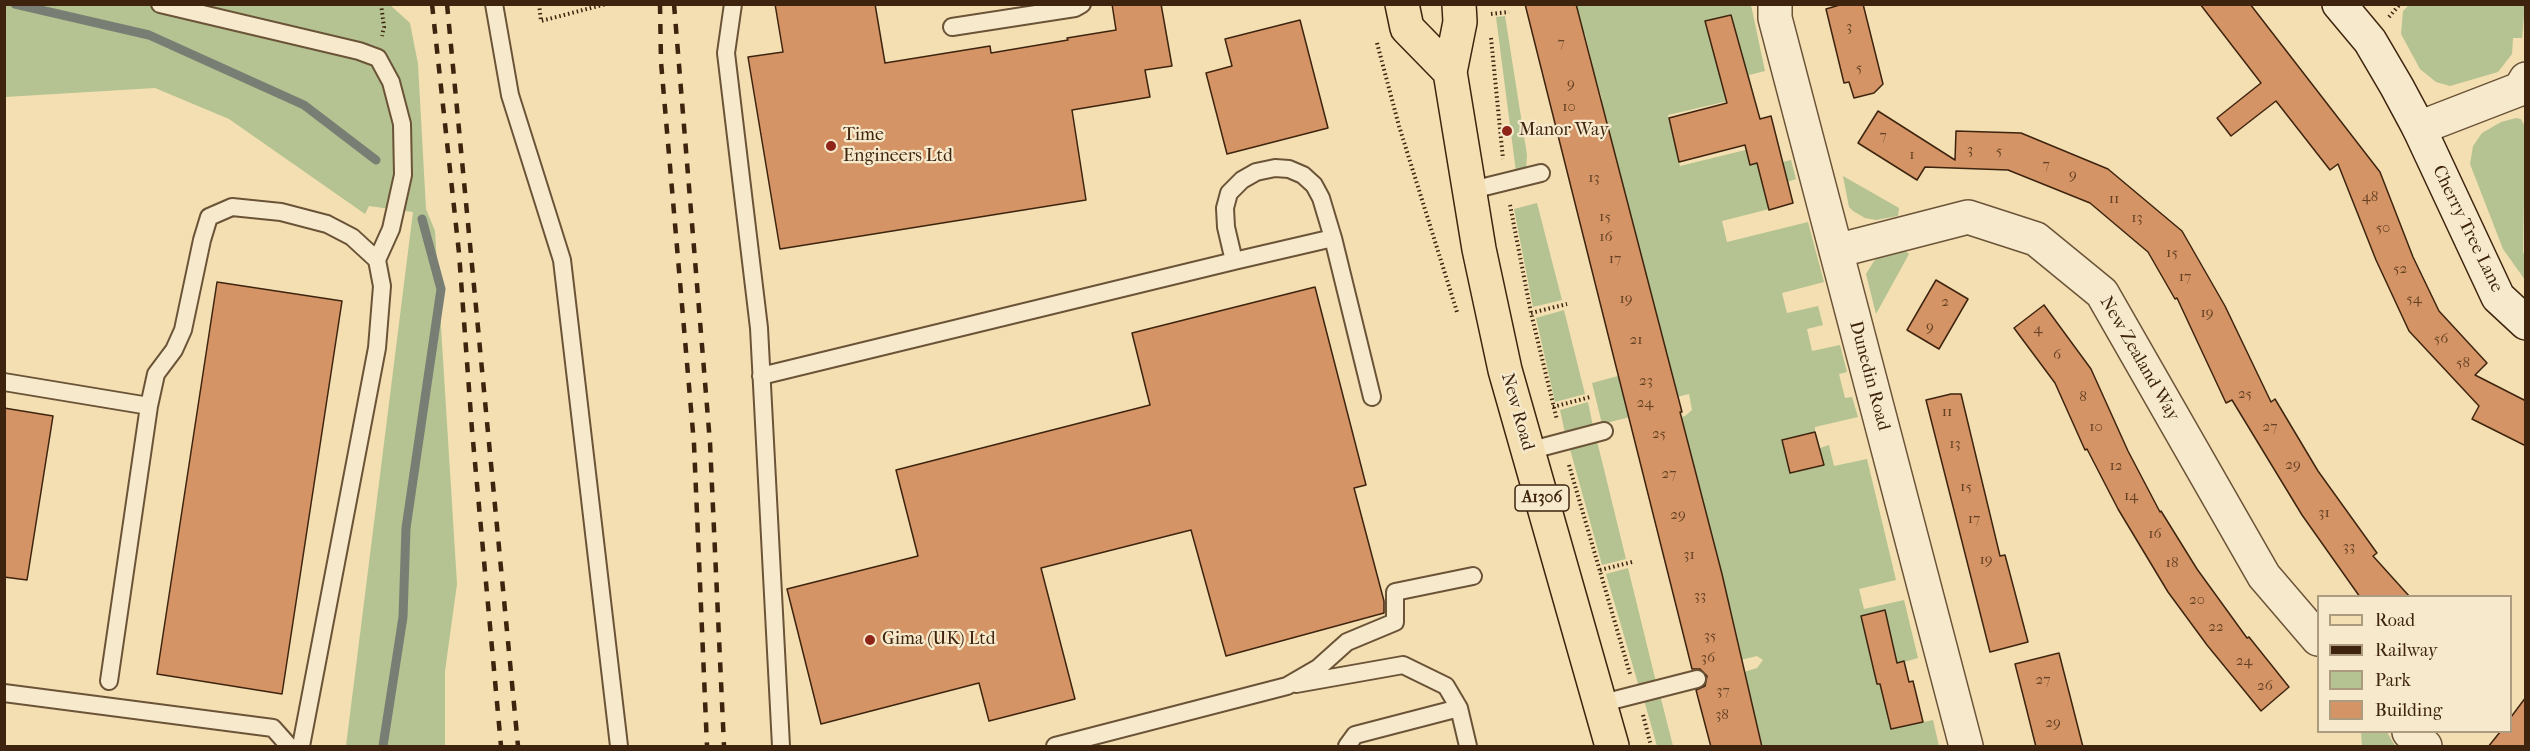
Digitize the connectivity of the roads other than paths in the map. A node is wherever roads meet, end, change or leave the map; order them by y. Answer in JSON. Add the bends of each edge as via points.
{"nodes":[{"id":1,"x":160,"y":4,"type":"edge"},
{"id":2,"x":230,"y":4,"type":"edge"},
{"id":3,"x":494,"y":4,"type":"edge"},
{"id":4,"x":733,"y":4,"type":"edge"},
{"id":5,"x":1082,"y":4,"type":"edge"},
{"id":6,"x":1402,"y":4,"type":"edge"},
{"id":7,"x":1775,"y":4,"type":"edge"},
{"id":8,"x":2339,"y":4,"type":"edge"},
{"id":9,"x":1474,"y":9,"type":"edge"},
{"id":10,"x":235,"y":23,"type":"junction"},
{"id":11,"x":952,"y":27,"type":"dead end"},
{"id":12,"x":1450,"y":72,"type":"junction"},
{"id":13,"x":2524,"y":89,"type":"edge"},
{"id":14,"x":2419,"y":128,"type":"junction"},
{"id":15,"x":1540,"y":173,"type":"dead end"},
{"id":16,"x":1468,"y":191,"type":"junction"},
{"id":17,"x":1333,"y":238,"type":"junction"},
{"id":18,"x":1836,"y":251,"type":"junction"},
{"id":19,"x":377,"y":260,"type":"junction"},
{"id":20,"x":1234,"y":261,"type":"junction"},
{"id":21,"x":2526,"y":323,"type":"edge"},
{"id":22,"x":761,"y":376,"type":"junction"},
{"id":23,"x":4,"y":382,"type":"edge"},
{"id":24,"x":1372,"y":397,"type":"dead end"},
{"id":25,"x":149,"y":406,"type":"junction"},
{"id":26,"x":1604,"y":431,"type":"dead end"},
{"id":27,"x":1528,"y":451,"type":"junction"},
{"id":28,"x":1473,"y":576,"type":"dead end"},
{"id":29,"x":2317,"y":637,"type":"edge"},
{"id":30,"x":1697,"y":679,"type":"dead end"},
{"id":31,"x":109,"y":681,"type":"dead end"},
{"id":32,"x":1287,"y":686,"type":"junction"},
{"id":33,"x":4,"y":693,"type":"edge"},
{"id":34,"x":1599,"y":704,"type":"junction"},
{"id":35,"x":1459,"y":708,"type":"junction"},
{"id":36,"x":2410,"y":733,"type":"edge"},
{"id":37,"x":288,"y":747,"type":"edge"},
{"id":38,"x":301,"y":747,"type":"edge"},
{"id":39,"x":620,"y":747,"type":"edge"},
{"id":40,"x":781,"y":747,"type":"edge"},
{"id":41,"x":1055,"y":747,"type":"edge"},
{"id":42,"x":1347,"y":747,"type":"edge"},
{"id":43,"x":1468,"y":747,"type":"edge"},
{"id":44,"x":1612,"y":747,"type":"edge"},
{"id":45,"x":1966,"y":747,"type":"edge"},
{"id":46,"x":2425,"y":747,"type":"edge"}],
"edges":[{"from":1,"to":10,"type":"lane"},
{"from":2,"to":10,"type":"lane"},
{"from":3,"to":39,"type":"lane","via":[[510,95],[562,260]]},
{"from":4,"to":22,"type":"lane","via":[[726,53],[759,328]]},
{"from":5,"to":11,"type":"lane"},
{"from":6,"to":12,"type":"main road","via":[[1407,28]]},
{"from":7,"to":18,"type":"street","name":"Dunedin Road","via":[[1774,18]]},
{"from":8,"to":14,"type":"street","name":"Cherry Tree Lane","via":[[2370,41]]},
{"from":9,"to":12,"type":"main road","name":"New Road","number":"A1306","via":[[1460,22]]},
{"from":10,"to":19,"type":"lane","via":[[378,58],[391,82],[402,124],[403,175],[391,229]]},
{"from":12,"to":16,"type":"main road","name":"New Road","number":"A1306"},
{"from":13,"to":14,"type":"street"},
{"from":14,"to":21,"type":"street","name":"Cherry Tree Lane","via":[[2498,297]]},
{"from":15,"to":16,"type":"lane"},
{"from":16,"to":27,"type":"main road","name":"New Road","number":"A1306","via":[[1505,370]]},
{"from":17,"to":20,"type":"lane"},
{"from":17,"to":20,"type":"lane","via":[[1321,198],[1303,175],[1275,168],[1256,172],[1230,193],[1225,208]]},
{"from":17,"to":24,"type":"lane"},
{"from":18,"to":29,"type":"street","name":"New Zealand Way","via":[[1968,217],[2036,238],[2102,293],[2264,576]]},
{"from":18,"to":45,"type":"street","name":"Dunedin Road"},
{"from":19,"to":25,"type":"lane","via":[[352,237],[327,224],[281,212],[232,207],[209,217],[183,330],[156,374]]},
{"from":19,"to":38,"type":"lane","via":[[382,286],[377,348]]},
{"from":20,"to":22,"type":"lane"},
{"from":22,"to":40,"type":"lane"},
{"from":23,"to":25,"type":"lane"},
{"from":25,"to":31,"type":"lane"},
{"from":26,"to":27,"type":"lane"},
{"from":27,"to":34,"type":"main road","name":"New Road","number":"A1306"},
{"from":28,"to":32,"type":"lane","via":[[1395,592],[1395,622],[1347,642],[1318,668]]},
{"from":30,"to":34,"type":"lane"},
{"from":32,"to":35,"type":"lane","via":[[1403,665],[1446,686]]},
{"from":32,"to":41,"type":"lane"},
{"from":33,"to":37,"type":"lane","via":[[273,728]]},
{"from":34,"to":44,"type":"main road","name":"New Road","number":"A1306"},
{"from":35,"to":42,"type":"lane","via":[[1355,735]]},
{"from":35,"to":43,"type":"lane"},
{"from":36,"to":46,"type":"street"}]}
